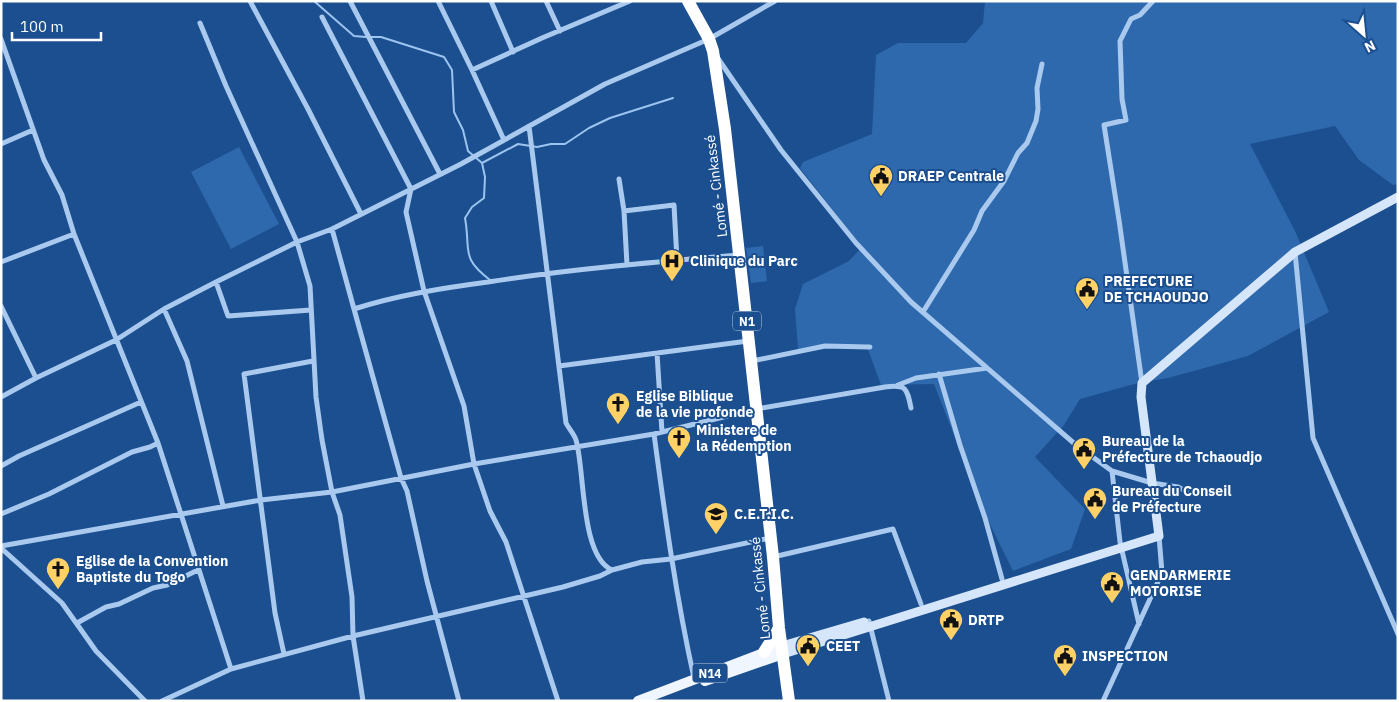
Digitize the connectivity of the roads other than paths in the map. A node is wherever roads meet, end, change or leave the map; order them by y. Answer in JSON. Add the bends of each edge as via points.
{"nodes":[{"id":1,"x":250,"y":1,"type":"edge"},
{"id":2,"x":350,"y":1,"type":"edge"},
{"id":3,"x":438,"y":1,"type":"edge"},
{"id":4,"x":490,"y":1,"type":"edge"},
{"id":5,"x":546,"y":1,"type":"edge"},
{"id":6,"x":630,"y":1,"type":"edge"},
{"id":7,"x":688,"y":1,"type":"edge"},
{"id":8,"x":775,"y":1,"type":"edge"},
{"id":9,"x":1153,"y":1,"type":"edge"},
{"id":10,"x":322,"y":17,"type":"dead end"},
{"id":11,"x":200,"y":24,"type":"dead end"},
{"id":12,"x":560,"y":31,"type":"junction"},
{"id":13,"x":1,"y":39,"type":"edge"},
{"id":14,"x":711,"y":45,"type":"junction"},
{"id":15,"x":513,"y":52,"type":"junction"},
{"id":16,"x":1042,"y":64,"type":"dead end"},
{"id":17,"x":472,"y":70,"type":"junction"},
{"id":18,"x":529,"y":126,"type":"junction"},
{"id":19,"x":33,"y":130,"type":"junction"},
{"id":20,"x":504,"y":140,"type":"junction"},
{"id":21,"x":1,"y":144,"type":"edge"},
{"id":22,"x":440,"y":174,"type":"junction"},
{"id":23,"x":619,"y":179,"type":"dead end"},
{"id":24,"x":411,"y":189,"type":"junction"},
{"id":25,"x":1398,"y":197,"type":"edge"},
{"id":26,"x":624,"y":211,"type":"junction"},
{"id":27,"x":361,"y":214,"type":"junction"},
{"id":28,"x":332,"y":229,"type":"junction"},
{"id":29,"x":74,"y":234,"type":"junction"},
{"id":30,"x":297,"y":242,"type":"junction"},
{"id":31,"x":1295,"y":252,"type":"junction"},
{"id":32,"x":739,"y":254,"type":"junction"},
{"id":33,"x":677,"y":260,"type":"junction"},
{"id":34,"x":1,"y":262,"type":"edge"},
{"id":35,"x":627,"y":265,"type":"junction"},
{"id":36,"x":548,"y":273,"type":"junction"},
{"id":37,"x":216,"y":282,"type":"junction"},
{"id":38,"x":424,"y":291,"type":"junction"},
{"id":39,"x":1,"y":306,"type":"edge"},
{"id":40,"x":164,"y":309,"type":"junction"},
{"id":41,"x":354,"y":309,"type":"junction"},
{"id":42,"x":311,"y":310,"type":"junction"},
{"id":43,"x":923,"y":312,"type":"junction"},
{"id":44,"x":116,"y":340,"type":"junction"},
{"id":45,"x":749,"y":341,"type":"junction"},
{"id":46,"x":870,"y":347,"type":"dead end"},
{"id":47,"x":657,"y":353,"type":"junction"},
{"id":48,"x":313,"y":361,"type":"junction"},
{"id":49,"x":751,"y":361,"type":"junction"},
{"id":50,"x":559,"y":366,"type":"junction"},
{"id":51,"x":988,"y":368,"type":"junction"},
{"id":52,"x":939,"y":374,"type":"junction"},
{"id":53,"x":36,"y":378,"type":"junction"},
{"id":54,"x":1142,"y":383,"type":"junction"},
{"id":55,"x":898,"y":385,"type":"junction"},
{"id":56,"x":1,"y":398,"type":"edge"},
{"id":57,"x":141,"y":402,"type":"junction"},
{"id":58,"x":911,"y":408,"type":"dead end"},
{"id":59,"x":756,"y":410,"type":"junction"},
{"id":60,"x":662,"y":432,"type":"junction"},
{"id":61,"x":654,"y":434,"type":"junction"},
{"id":62,"x":158,"y":443,"type":"junction"},
{"id":63,"x":576,"y":447,"type":"junction"},
{"id":64,"x":474,"y":464,"type":"junction"},
{"id":65,"x":1,"y":466,"type":"edge"},
{"id":66,"x":1112,"y":471,"type":"junction"},
{"id":67,"x":401,"y":478,"type":"junction"},
{"id":68,"x":1152,"y":483,"type":"junction"},
{"id":69,"x":332,"y":492,"type":"junction"},
{"id":70,"x":1189,"y":493,"type":"dead end"},
{"id":71,"x":261,"y":500,"type":"junction"},
{"id":72,"x":222,"y":506,"type":"junction"},
{"id":73,"x":181,"y":513,"type":"junction"},
{"id":74,"x":1,"y":514,"type":"edge"},
{"id":75,"x":1158,"y":533,"type":"junction"},
{"id":76,"x":771,"y":538,"type":"junction"},
{"id":77,"x":1120,"y":545,"type":"junction"},
{"id":78,"x":1,"y":547,"type":"edge"},
{"id":79,"x":773,"y":557,"type":"junction"},
{"id":80,"x":671,"y":559,"type":"junction"},
{"id":81,"x":198,"y":570,"type":"junction"},
{"id":82,"x":612,"y":570,"type":"junction"},
{"id":83,"x":1002,"y":579,"type":"junction"},
{"id":84,"x":524,"y":595,"type":"junction"},
{"id":85,"x":921,"y":604,"type":"junction"},
{"id":86,"x":436,"y":615,"type":"junction"},
{"id":87,"x":76,"y":623,"type":"junction"},
{"id":88,"x":869,"y":624,"type":"junction"},
{"id":89,"x":1139,"y":624,"type":"junction"},
{"id":90,"x":779,"y":628,"type":"junction"},
{"id":91,"x":1398,"y":634,"type":"edge"},
{"id":92,"x":353,"y":636,"type":"junction"},
{"id":93,"x":782,"y":650,"type":"junction"},
{"id":94,"x":764,"y":652,"type":"junction"},
{"id":95,"x":284,"y":654,"type":"junction"},
{"id":96,"x":231,"y":669,"type":"junction"},
{"id":97,"x":694,"y":678,"type":"junction"},
{"id":98,"x":145,"y":701,"type":"edge"},
{"id":99,"x":162,"y":701,"type":"edge"},
{"id":100,"x":363,"y":701,"type":"edge"},
{"id":101,"x":459,"y":701,"type":"edge"},
{"id":102,"x":558,"y":701,"type":"edge"},
{"id":103,"x":638,"y":701,"type":"edge"},
{"id":104,"x":642,"y":701,"type":"edge"},
{"id":105,"x":789,"y":701,"type":"edge"},
{"id":106,"x":889,"y":701,"type":"edge"},
{"id":107,"x":1104,"y":701,"type":"edge"}],
"edges":[{"from":1,"to":27,"type":"street"},
{"from":2,"to":22,"type":"street"},
{"from":3,"to":17,"type":"street"},
{"from":4,"to":15,"type":"street"},
{"from":5,"to":12,"type":"street"},
{"from":6,"to":12,"type":"street"},
{"from":7,"to":14,"type":"highway","name":"Lomé - Cinkassé","number":"N1"},
{"from":8,"to":14,"type":"street"},
{"from":9,"to":54,"type":"street","via":[[1140,15],[1131,19],[1120,41],[1126,120],[1104,124]]},
{"from":10,"to":24,"type":"street"},
{"from":11,"to":30,"type":"street"},
{"from":12,"to":15,"type":"street"},
{"from":13,"to":19,"type":"street"},
{"from":14,"to":18,"type":"street","via":[[605,84]]},
{"from":14,"to":32,"type":"highway","name":"Lomé - Cinkassé","number":"N1","via":[[725,129]]},
{"from":14,"to":43,"type":"street","via":[[781,150],[856,243]]},
{"from":15,"to":17,"type":"street"},
{"from":16,"to":43,"type":"street","via":[[1037,88],[1036,122],[1027,143],[982,211],[974,230]]},
{"from":17,"to":20,"type":"street"},
{"from":18,"to":20,"type":"street"},
{"from":18,"to":36,"type":"street"},
{"from":19,"to":21,"type":"street"},
{"from":19,"to":29,"type":"street","via":[[62,195]]},
{"from":20,"to":22,"type":"street"},
{"from":22,"to":24,"type":"street"},
{"from":23,"to":26,"type":"street"},
{"from":24,"to":27,"type":"street"},
{"from":24,"to":38,"type":"street","via":[[406,212]]},
{"from":25,"to":31,"type":"main road"},
{"from":26,"to":33,"type":"street","via":[[674,206]]},
{"from":26,"to":35,"type":"street"},
{"from":27,"to":28,"type":"street"},
{"from":28,"to":30,"type":"street"},
{"from":28,"to":41,"type":"street"},
{"from":29,"to":34,"type":"street"},
{"from":29,"to":44,"type":"street"},
{"from":30,"to":37,"type":"street"},
{"from":30,"to":42,"type":"street","via":[[310,286]]},
{"from":31,"to":54,"type":"main road"},
{"from":31,"to":91,"type":"street","via":[[1313,438]]},
{"from":32,"to":33,"type":"street"},
{"from":32,"to":45,"type":"highway","name":"Lomé - Cinkassé","number":"N1"},
{"from":33,"to":35,"type":"street"},
{"from":35,"to":36,"type":"street"},
{"from":36,"to":38,"type":"street"},
{"from":36,"to":50,"type":"street"},
{"from":37,"to":40,"type":"street"},
{"from":37,"to":42,"type":"street","via":[[228,316]]},
{"from":38,"to":41,"type":"street"},
{"from":38,"to":64,"type":"street","via":[[464,406]]},
{"from":39,"to":53,"type":"street"},
{"from":40,"to":44,"type":"street"},
{"from":40,"to":72,"type":"street","via":[[187,361]]},
{"from":41,"to":67,"type":"street"},
{"from":42,"to":48,"type":"street"},
{"from":43,"to":51,"type":"street"},
{"from":44,"to":53,"type":"street"},
{"from":44,"to":57,"type":"street"},
{"from":45,"to":47,"type":"street"},
{"from":45,"to":49,"type":"highway","name":"Lomé - Cinkassé","number":"N1"},
{"from":46,"to":49,"type":"street","via":[[825,346]]},
{"from":47,"to":50,"type":"street"},
{"from":47,"to":60,"type":"street"},
{"from":48,"to":69,"type":"street"},
{"from":48,"to":71,"type":"street","via":[[244,374]]},
{"from":49,"to":59,"type":"highway","name":"Lomé - Cinkassé","number":"N1"},
{"from":50,"to":63,"type":"street","via":[[566,423],[576,438]]},
{"from":51,"to":52,"type":"street"},
{"from":51,"to":66,"type":"street","via":[[1076,445]]},
{"from":52,"to":55,"type":"street"},
{"from":52,"to":83,"type":"street"},
{"from":53,"to":56,"type":"street"},
{"from":54,"to":68,"type":"main road"},
{"from":55,"to":58,"type":"street","via":[[906,391]]},
{"from":55,"to":59,"type":"street"},
{"from":57,"to":62,"type":"street"},
{"from":57,"to":65,"type":"street"},
{"from":59,"to":60,"type":"street"},
{"from":59,"to":76,"type":"highway","name":"Lomé - Cinkassé","number":"N1"},
{"from":60,"to":61,"type":"street"},
{"from":61,"to":63,"type":"street"},
{"from":61,"to":80,"type":"street"},
{"from":62,"to":73,"type":"street"},
{"from":62,"to":74,"type":"street"},
{"from":63,"to":64,"type":"street"},
{"from":63,"to":82,"type":"street","via":[[594,550],[605,566]]},
{"from":64,"to":67,"type":"street"},
{"from":64,"to":84,"type":"street"},
{"from":66,"to":68,"type":"street"},
{"from":66,"to":77,"type":"street"},
{"from":67,"to":69,"type":"street"},
{"from":67,"to":86,"type":"street","via":[[407,491]]},
{"from":68,"to":70,"type":"street","via":[[1178,487]]},
{"from":68,"to":75,"type":"main road"},
{"from":69,"to":71,"type":"street"},
{"from":69,"to":92,"type":"street","via":[[342,524],[352,597]]},
{"from":71,"to":72,"type":"street"},
{"from":71,"to":95,"type":"street","via":[[275,613]]},
{"from":72,"to":73,"type":"street"},
{"from":73,"to":78,"type":"street"},
{"from":73,"to":81,"type":"street"},
{"from":75,"to":77,"type":"main road"},
{"from":75,"to":89,"type":"street","via":[[1162,573]]},
{"from":76,"to":79,"type":"highway","name":"Lomé - Cinkassé","number":"N1"},
{"from":76,"to":80,"type":"street"},
{"from":77,"to":83,"type":"main road"},
{"from":77,"to":88,"type":"main road"},
{"from":77,"to":89,"type":"street"},
{"from":78,"to":87,"type":"street","via":[[62,603]]},
{"from":79,"to":85,"type":"street","via":[[893,528]]},
{"from":79,"to":90,"type":"highway","name":"Lomé - Cinkassé","number":"N1"},
{"from":80,"to":82,"type":"street"},
{"from":80,"to":97,"type":"street"},
{"from":81,"to":87,"type":"street","via":[[168,585],[106,607]]},
{"from":81,"to":96,"type":"street"},
{"from":82,"to":84,"type":"street","via":[[563,587]]},
{"from":83,"to":85,"type":"main road"},
{"from":84,"to":86,"type":"street"},
{"from":84,"to":102,"type":"street"},
{"from":85,"to":88,"type":"main road"},
{"from":86,"to":92,"type":"street"},
{"from":86,"to":101,"type":"street"},
{"from":87,"to":98,"type":"street","via":[[96,651]]},
{"from":88,"to":93,"type":"main road"},
{"from":88,"to":106,"type":"street"},
{"from":89,"to":107,"type":"street"},
{"from":90,"to":93,"type":"highway","name":"Lomé - Cinkassé","number":"N1"},
{"from":90,"to":94,"type":"highway"},
{"from":92,"to":95,"type":"street"},
{"from":92,"to":100,"type":"street"},
{"from":93,"to":94,"type":"main road","number":"N14"},
{"from":93,"to":104,"type":"main road","number":"N14","via":[[690,687]]},
{"from":93,"to":105,"type":"highway","name":"Lomé - Cinkassé","number":"N1"},
{"from":94,"to":97,"type":"main road","number":"N14"},
{"from":95,"to":96,"type":"street"},
{"from":96,"to":99,"type":"street"},
{"from":97,"to":103,"type":"main road","number":"N14"}]}
